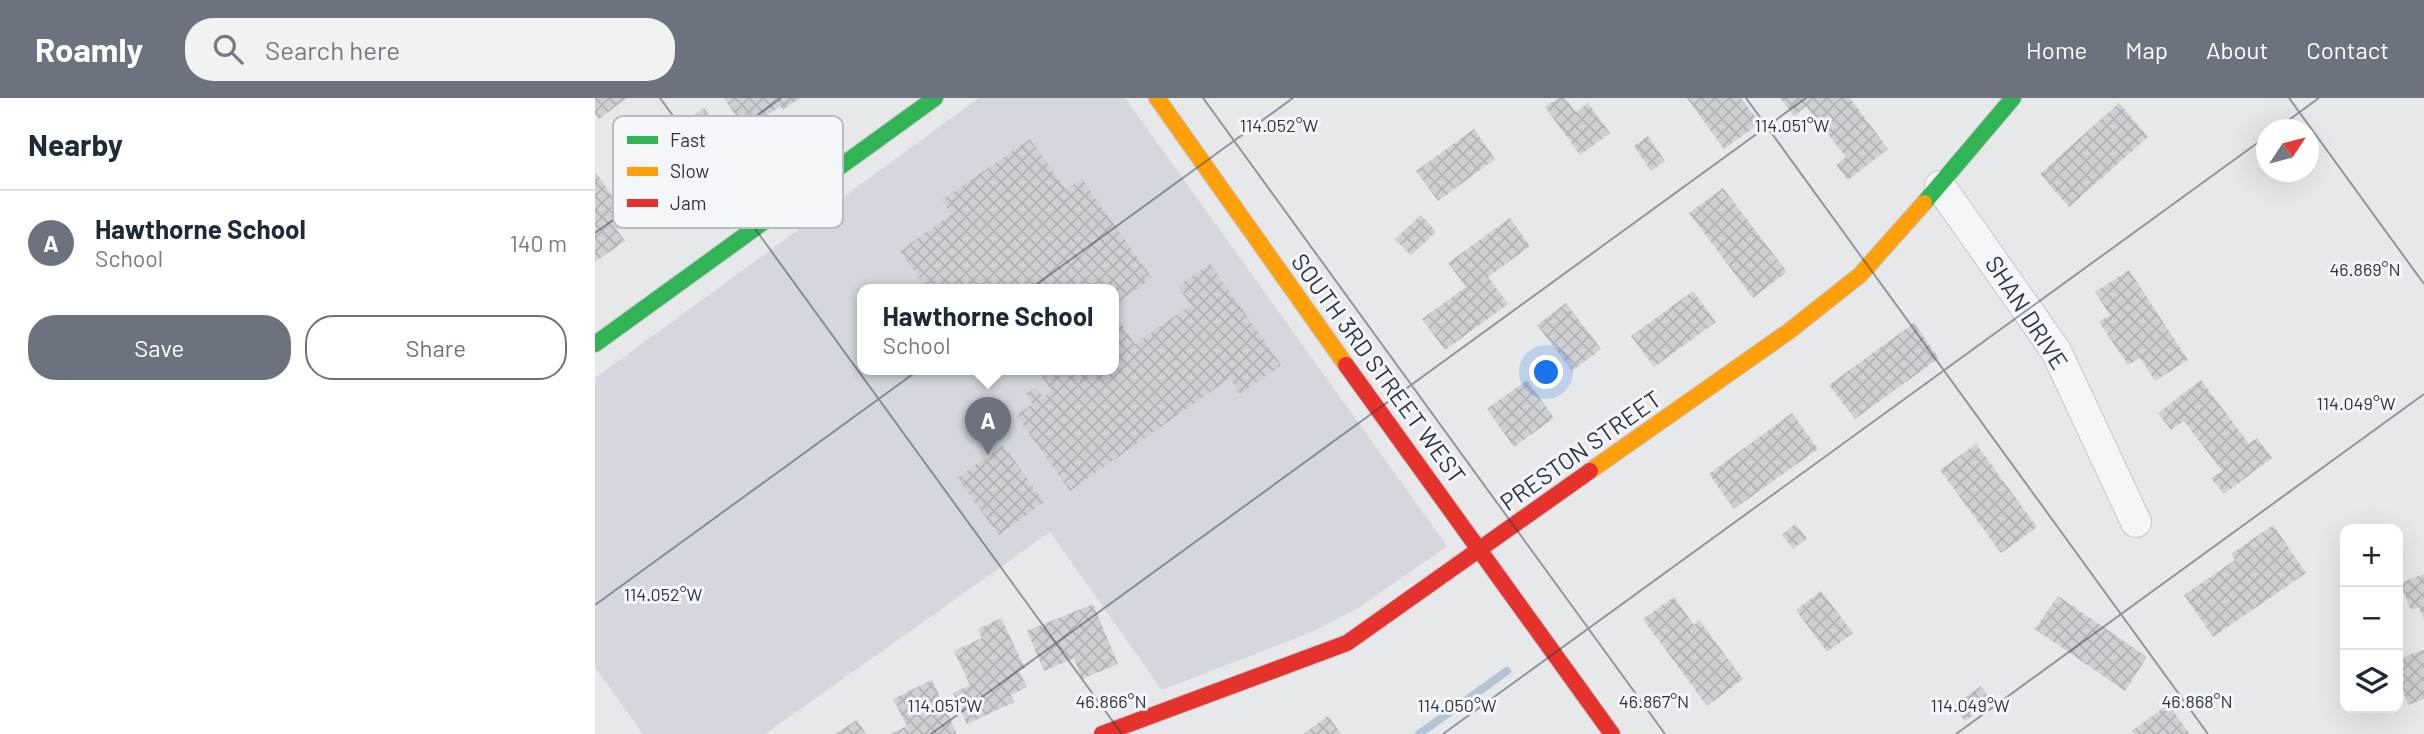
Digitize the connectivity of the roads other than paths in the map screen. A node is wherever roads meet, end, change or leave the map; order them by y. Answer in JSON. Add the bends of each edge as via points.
{"nodes":[{"id":1,"x":935,"y":98,"type":"edge"},
{"id":2,"x":1157,"y":98,"type":"edge"},
{"id":3,"x":2013,"y":98,"type":"edge"},
{"id":4,"x":843,"y":165,"type":"edge"},
{"id":5,"x":1940,"y":186,"type":"junction"},
{"id":6,"x":755,"y":228,"type":"edge"},
{"id":7,"x":595,"y":344,"type":"edge"},
{"id":8,"x":2136,"y":522,"type":"dead end"},
{"id":9,"x":1480,"y":550,"type":"junction"},
{"id":10,"x":1102,"y":734,"type":"edge"},
{"id":11,"x":1612,"y":734,"type":"edge"}],
"edges":[{"from":1,"to":4,"type":"street"},
{"from":2,"to":9,"type":"street","name":"SOUTH 3RD STREET WEST"},
{"from":3,"to":5,"type":"street","name":"PRESTON STREET"},
{"from":5,"to":8,"type":"street","name":"SHAN DRIVE","via":[[2056,351]]},
{"from":5,"to":9,"type":"street","name":"PRESTON STREET","via":[[1860,275],[1788,332]]},
{"from":6,"to":7,"type":"street"},
{"from":9,"to":10,"type":"street","name":"PRESTON STREET","via":[[1347,643]]},
{"from":9,"to":11,"type":"street","name":"SOUTH 3RD STREET WEST"}]}
